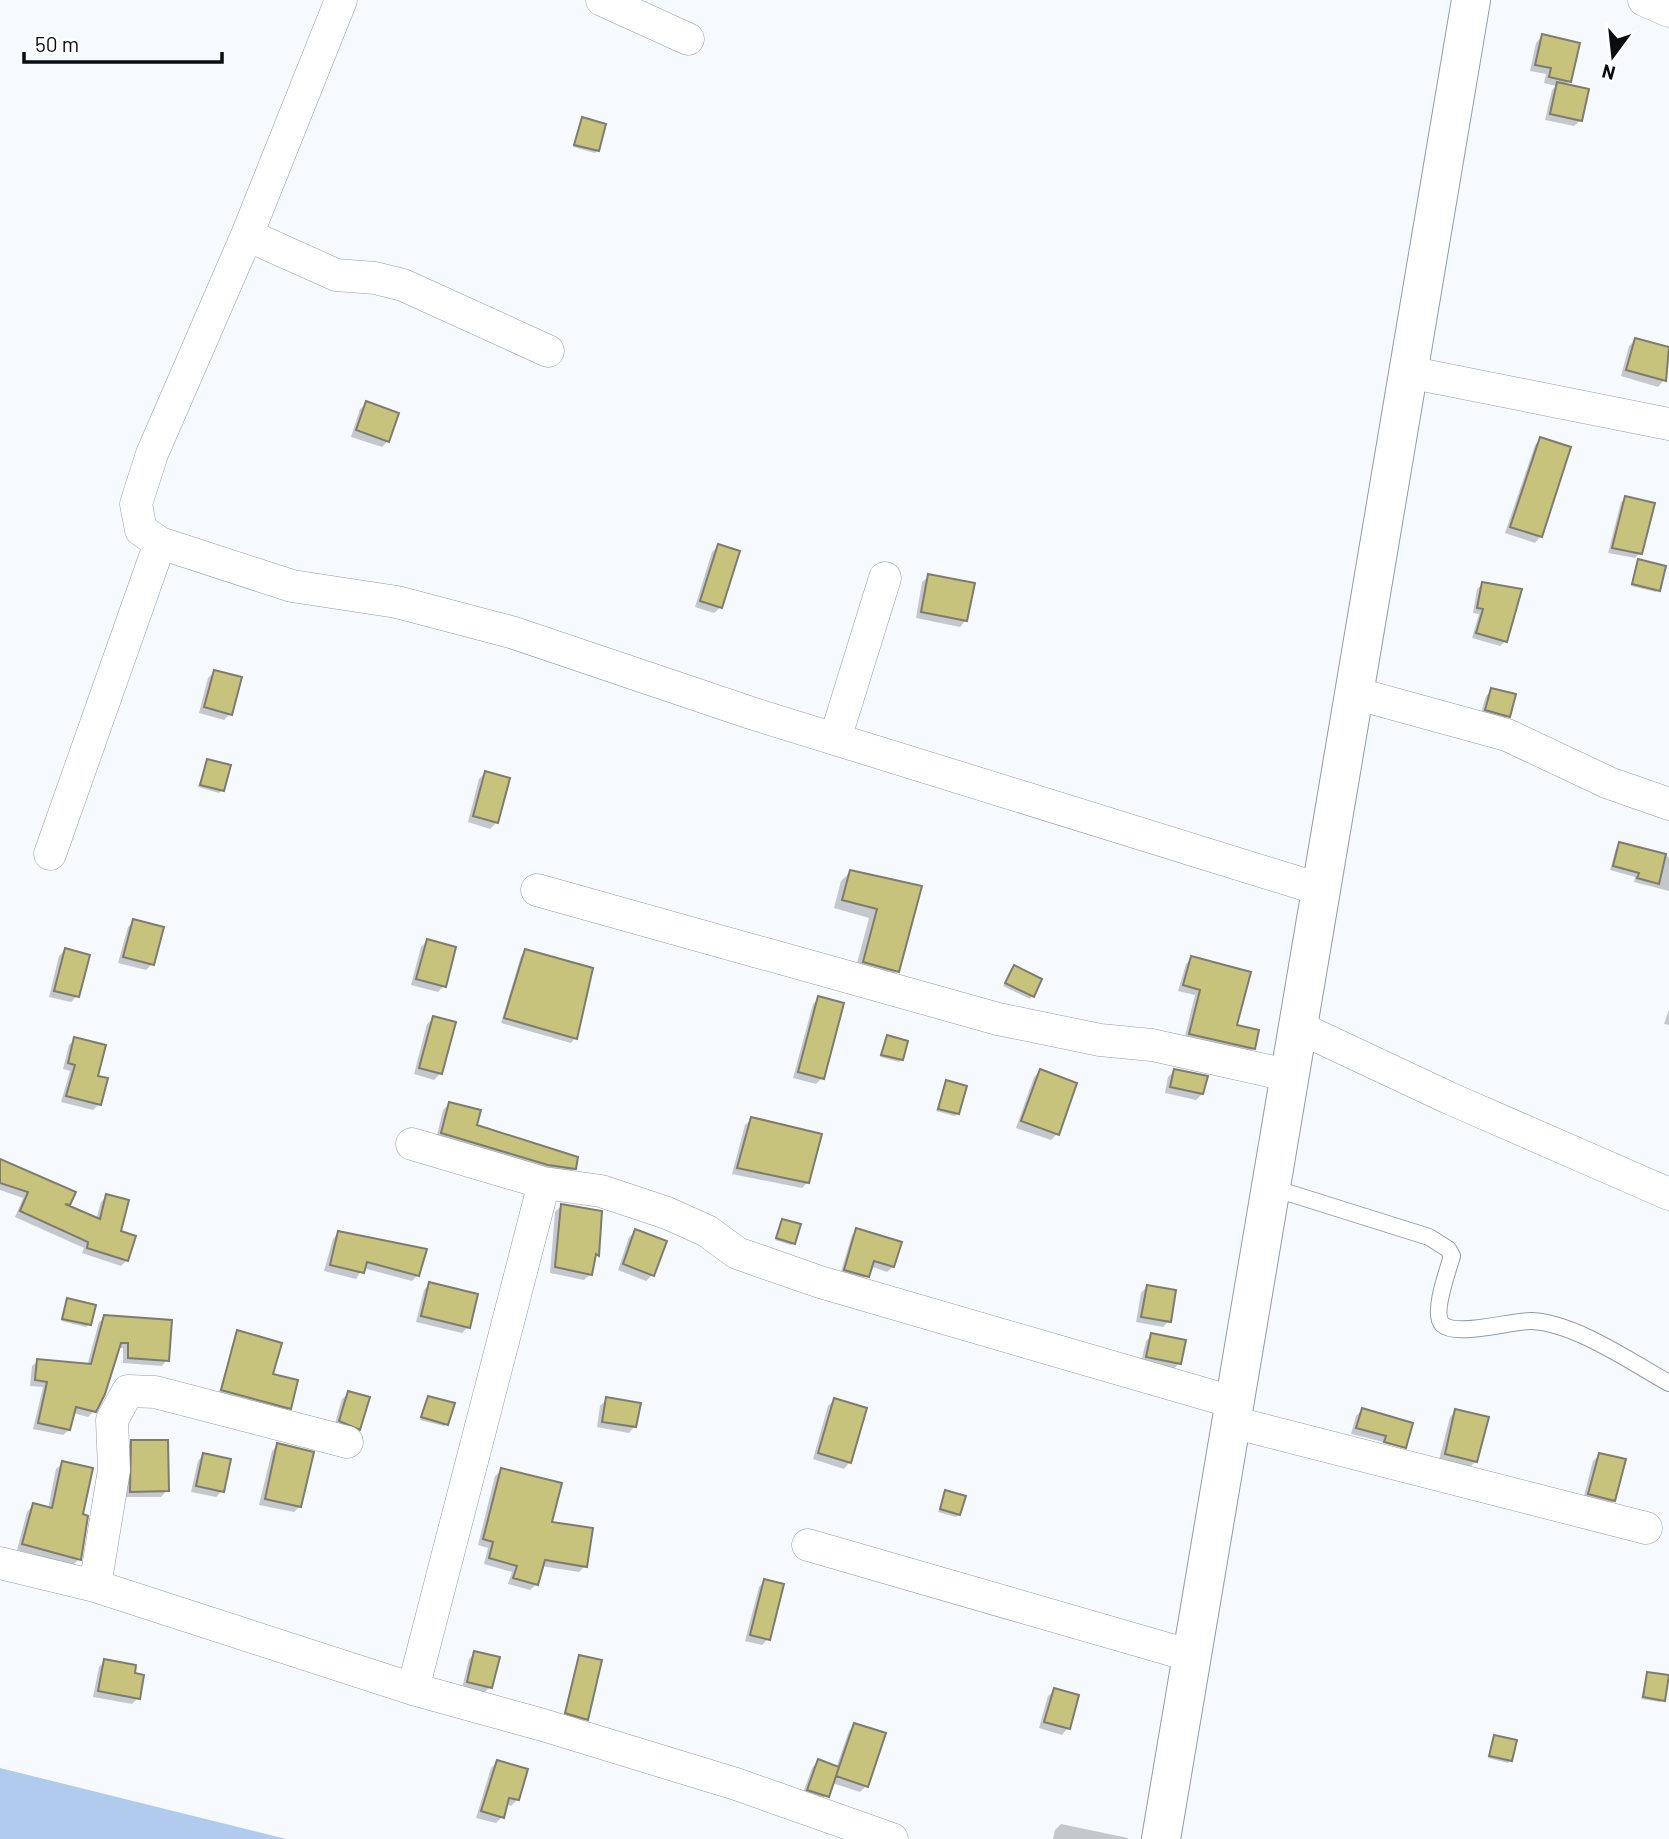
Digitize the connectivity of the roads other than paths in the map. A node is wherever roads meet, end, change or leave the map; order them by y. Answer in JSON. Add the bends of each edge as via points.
{"nodes":[{"id":1,"x":341,"y":0,"type":"edge"},
{"id":2,"x":602,"y":0,"type":"edge"},
{"id":3,"x":1471,"y":0,"type":"edge"},
{"id":4,"x":1644,"y":0,"type":"edge"},
{"id":5,"x":1669,"y":11,"type":"edge"},
{"id":6,"x":688,"y":39,"type":"dead end"},
{"id":7,"x":247,"y":235,"type":"junction"},
{"id":8,"x":548,"y":351,"type":"dead end"},
{"id":9,"x":1408,"y":372,"type":"junction"},
{"id":10,"x":1669,"y":424,"type":"edge"},
{"id":11,"x":160,"y":543,"type":"junction"},
{"id":12,"x":885,"y":578,"type":"dead end"},
{"id":13,"x":1354,"y":693,"type":"junction"},
{"id":14,"x":835,"y":739,"type":"junction"},
{"id":15,"x":1669,"y":804,"type":"edge"},
{"id":16,"x":50,"y":854,"type":"dead end"},
{"id":17,"x":1319,"y":889,"type":"junction"},
{"id":18,"x":537,"y":890,"type":"dead end"},
{"id":19,"x":1300,"y":1028,"type":"junction"},
{"id":20,"x":1292,"y":1076,"type":"junction"},
{"id":21,"x":412,"y":1144,"type":"dead end"},
{"id":22,"x":544,"y":1183,"type":"junction"},
{"id":23,"x":1272,"y":1188,"type":"junction"},
{"id":24,"x":1669,"y":1194,"type":"edge"},
{"id":25,"x":1669,"y":1383,"type":"edge"},
{"id":26,"x":1234,"y":1413,"type":"junction"},
{"id":27,"x":347,"y":1442,"type":"dead end"},
{"id":28,"x":1646,"y":1528,"type":"dead end"},
{"id":29,"x":808,"y":1545,"type":"dead end"},
{"id":30,"x":0,"y":1563,"type":"edge"},
{"id":31,"x":95,"y":1586,"type":"junction"},
{"id":32,"x":1192,"y":1656,"type":"junction"},
{"id":33,"x":413,"y":1689,"type":"junction"},
{"id":34,"x":892,"y":1839,"type":"edge"},
{"id":35,"x":1161,"y":1839,"type":"edge"}],
"edges":[{"from":1,"to":7,"type":"street"},
{"from":2,"to":6,"type":"street"},
{"from":3,"to":9,"type":"street"},
{"from":4,"to":5,"type":"street"},
{"from":7,"to":8,"type":"street","via":[[336,275],[403,285]]},
{"from":7,"to":11,"type":"street","via":[[152,454],[136,504],[141,530]]},
{"from":9,"to":10,"type":"street"},
{"from":9,"to":13,"type":"street"},
{"from":11,"to":14,"type":"street","via":[[292,586],[397,601],[511,632]]},
{"from":11,"to":16,"type":"street"},
{"from":12,"to":14,"type":"street"},
{"from":13,"to":15,"type":"street","via":[[1507,735],[1609,783]]},
{"from":13,"to":17,"type":"street"},
{"from":14,"to":17,"type":"street"},
{"from":17,"to":19,"type":"street"},
{"from":18,"to":20,"type":"street","via":[[998,1019],[1100,1040],[1152,1045]]},
{"from":19,"to":20,"type":"street"},
{"from":19,"to":24,"type":"street"},
{"from":20,"to":23,"type":"street"},
{"from":21,"to":22,"type":"street"},
{"from":22,"to":26,"type":"street","via":[[601,1191],[667,1213],[707,1231],[737,1253]]},
{"from":22,"to":33,"type":"street"},
{"from":23,"to":25,"type":"lane","via":[[1429,1237],[1448,1249],[1452,1256],[1439,1306],[1444,1325],[1464,1329],[1545,1323],[1576,1333]]},
{"from":23,"to":26,"type":"street"},
{"from":26,"to":28,"type":"street"},
{"from":26,"to":32,"type":"street"},
{"from":27,"to":31,"type":"street","via":[[155,1392],[128,1391],[112,1420],[114,1470]]},
{"from":29,"to":32,"type":"street"},
{"from":30,"to":31,"type":"street"},
{"from":31,"to":33,"type":"street"},
{"from":32,"to":35,"type":"street"},
{"from":33,"to":34,"type":"street","via":[[736,1784]]}]}
